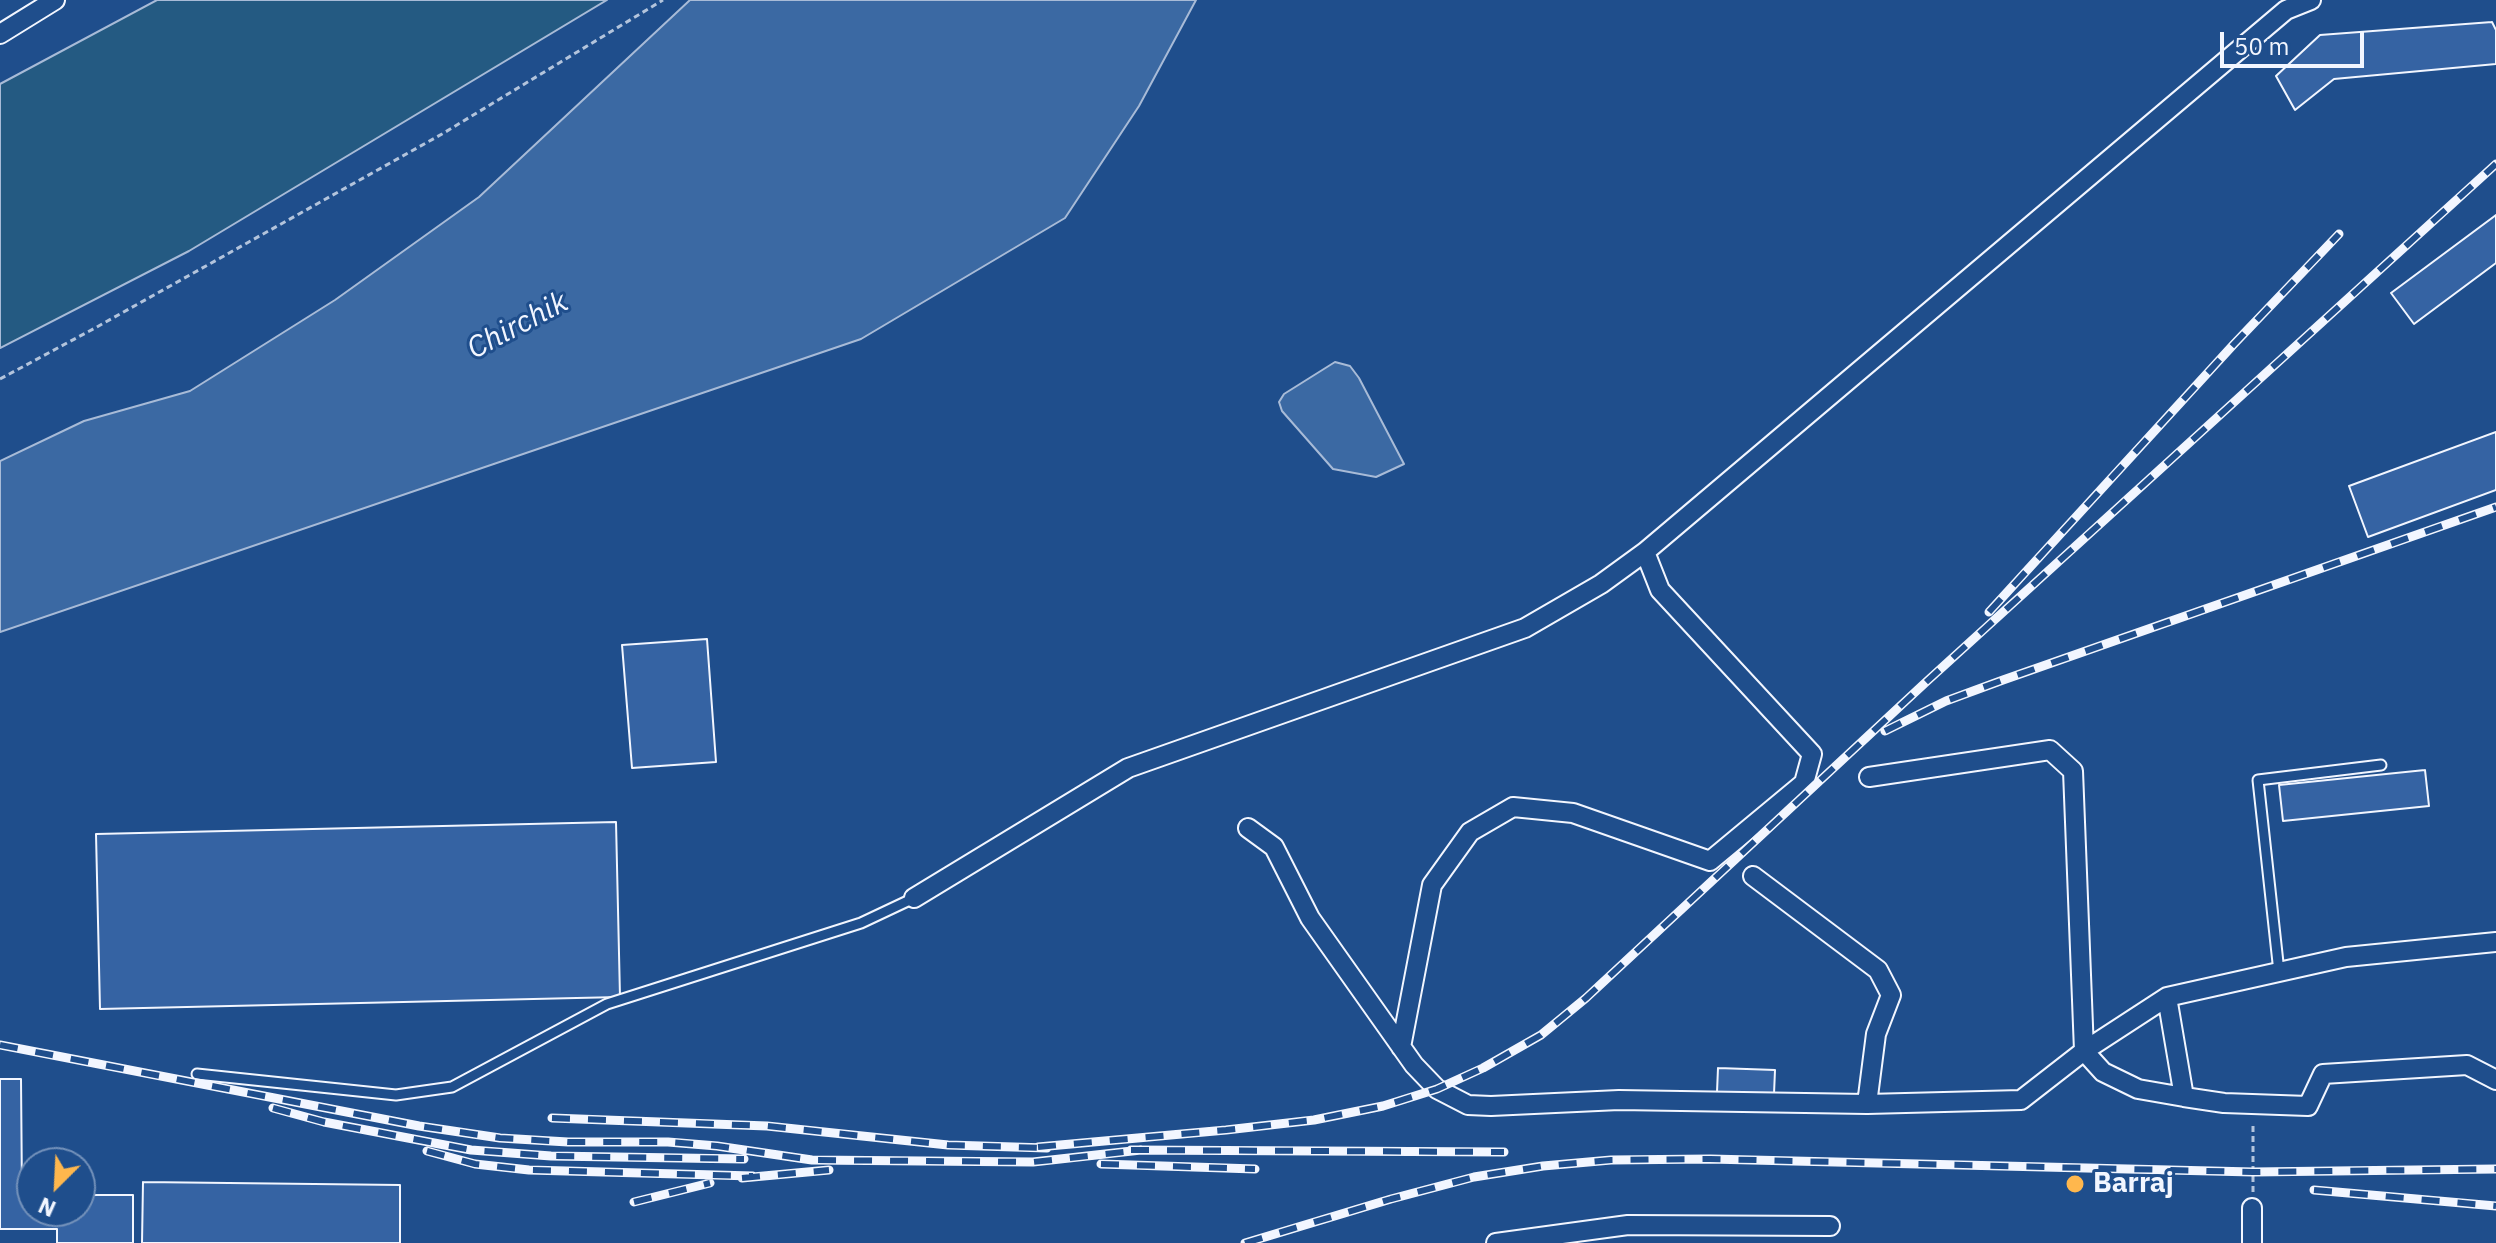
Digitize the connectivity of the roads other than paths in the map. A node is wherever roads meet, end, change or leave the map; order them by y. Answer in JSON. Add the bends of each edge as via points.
{"nodes":[{"id":1,"x":55,"y":0,"type":"edge"},
{"id":2,"x":2311,"y":0,"type":"edge"},
{"id":3,"x":0,"y":34,"type":"edge"},
{"id":4,"x":1645,"y":552,"type":"junction"},
{"id":5,"x":2381,"y":765,"type":"dead end"},
{"id":6,"x":1869,"y":777,"type":"dead end"},
{"id":7,"x":1248,"y":828,"type":"dead end"},
{"id":8,"x":1753,"y":876,"type":"dead end"},
{"id":9,"x":914,"y":898,"type":"joint"},
{"id":10,"x":2496,"y":942,"type":"edge"},
{"id":11,"x":2279,"y":972,"type":"junction"},
{"id":12,"x":2167,"y":997,"type":"junction"},
{"id":13,"x":1401,"y":1047,"type":"junction"},
{"id":14,"x":2084,"y":1051,"type":"junction"},
{"id":15,"x":197,"y":1074,"type":"dead end"},
{"id":16,"x":2496,"y":1080,"type":"edge"},
{"id":17,"x":2184,"y":1097,"type":"junction"},
{"id":18,"x":1867,"y":1104,"type":"junction"},
{"id":19,"x":2252,"y":1208,"type":"road end"},
{"id":20,"x":1830,"y":1226,"type":"dead end"},
{"id":21,"x":1496,"y":1243,"type":"edge"},
{"id":22,"x":2252,"y":1243,"type":"edge"}],
"edges":[{"from":1,"to":3,"type":"street"},
{"from":2,"to":4,"type":"street","via":[[2286,10]]},
{"from":4,"to":9,"type":"street","via":[[1525,628],[1128,768]]},
{"from":4,"to":13,"type":"street","via":[[1660,590],[1812,754],[1804,783],[1710,861],[1573,813],[1513,807],[1470,832],[1432,885]]},
{"from":5,"to":11,"type":"lane","via":[[2258,780]]},
{"from":6,"to":14,"type":"street","via":[[2050,750],[2073,771]]},
{"from":7,"to":13,"type":"street","via":[[1274,847],[1310,918]]},
{"from":8,"to":18,"type":"street","via":[[1878,970],[1891,995],[1876,1034]]},
{"from":9,"to":15,"type":"lane","via":[[861,923],[607,1004],[452,1087],[396,1095]]},
{"from":10,"to":11,"type":"street","via":[[2346,957]]},
{"from":11,"to":12,"type":"street"},
{"from":12,"to":14,"type":"street"},
{"from":12,"to":17,"type":"street"},
{"from":13,"to":18,"type":"street","via":[[1437,1089],[1468,1105],[1619,1100]]},
{"from":14,"to":17,"type":"street","via":[[2103,1072],[2138,1089]]},
{"from":14,"to":18,"type":"street","via":[[2021,1100]]},
{"from":16,"to":17,"type":"street","via":[[2467,1065],[2323,1074],[2308,1106]]},
{"from":19,"to":22,"type":"street"},
{"from":20,"to":21,"type":"street","via":[[1628,1225]]}]}
